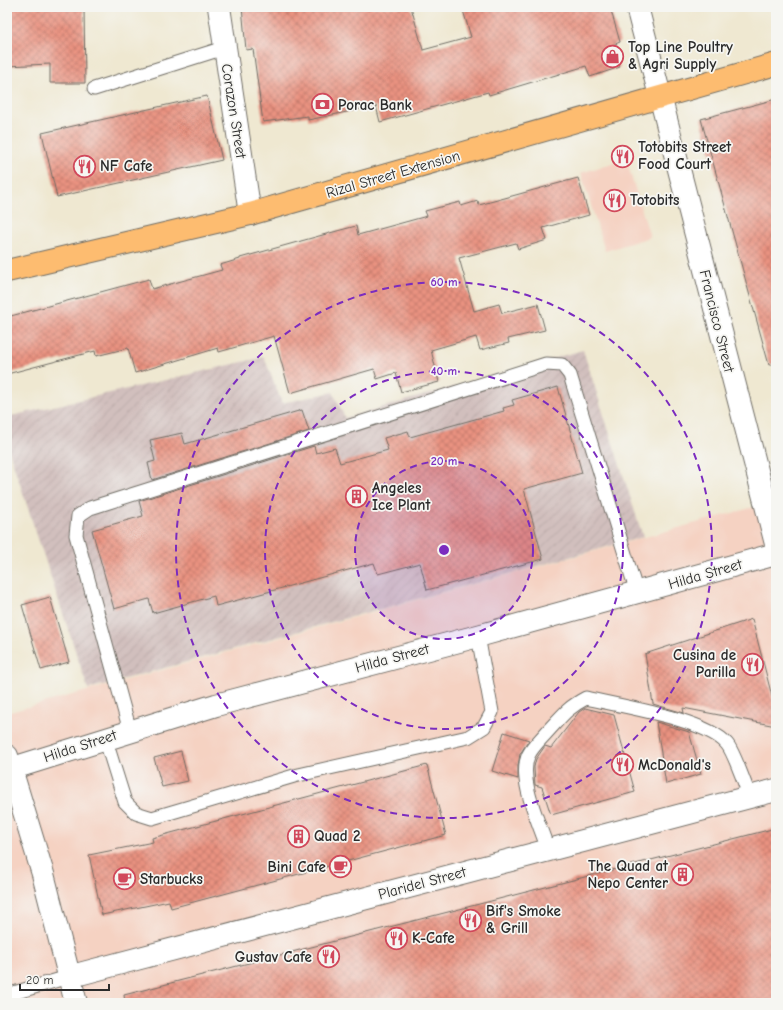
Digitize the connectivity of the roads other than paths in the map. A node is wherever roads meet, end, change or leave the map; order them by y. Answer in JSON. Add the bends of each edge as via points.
{"nodes":[{"id":1,"x":219,"y":7,"type":"edge"},
{"id":2,"x":636,"y":7,"type":"edge"},
{"id":3,"x":224,"y":48,"type":"junction"},
{"id":4,"x":776,"y":64,"type":"edge"},
{"id":5,"x":94,"y":89,"type":"dead end"},
{"id":6,"x":660,"y":98,"type":"junction"},
{"id":7,"x":250,"y":214,"type":"junction"},
{"id":8,"x":7,"y":271,"type":"edge"},
{"id":9,"x":768,"y":483,"type":"edge"},
{"id":10,"x":776,"y":544,"type":"edge"},
{"id":11,"x":776,"y":554,"type":"edge"},
{"id":12,"x":638,"y":592,"type":"junction"},
{"id":13,"x":478,"y":636,"type":"junction"},
{"id":14,"x":130,"y":731,"type":"junction"},
{"id":15,"x":105,"y":738,"type":"junction"},
{"id":16,"x":9,"y":762,"type":"edge"},
{"id":17,"x":776,"y":790,"type":"edge"},
{"id":18,"x":750,"y":797,"type":"junction"},
{"id":19,"x":548,"y":850,"type":"junction"},
{"id":20,"x":68,"y":977,"type":"junction"},
{"id":21,"x":7,"y":995,"type":"edge"},
{"id":22,"x":76,"y":1003,"type":"edge"}],
"edges":[{"from":1,"to":3,"type":"street","name":"Corazon Street"},
{"from":2,"to":6,"type":"street","name":"Francisco Street"},
{"from":3,"to":5,"type":"lane"},
{"from":3,"to":7,"type":"street","name":"Corazon Street"},
{"from":4,"to":6,"type":"main road","name":"Rizal Street Extension"},
{"from":6,"to":7,"type":"main road","name":"Rizal Street Extension"},
{"from":6,"to":9,"type":"street","name":"Francisco Street"},
{"from":7,"to":8,"type":"main road","name":"Rizal Street Extension"},
{"from":9,"to":10,"type":"street","name":"Francisco Street"},
{"from":11,"to":12,"type":"street","name":"Hilda Street"},
{"from":12,"to":13,"type":"street","name":"Hilda Street"},
{"from":12,"to":14,"type":"lane","via":[[570,375],[562,365],[546,364],[90,508],[78,516],[76,535]]},
{"from":13,"to":14,"type":"street","name":"Hilda Street","via":[[216,705]]},
{"from":13,"to":15,"type":"lane","via":[[492,712],[484,727],[468,737],[288,777],[152,818],[136,813],[126,802]]},
{"from":14,"to":15,"type":"street","name":"Hilda Street"},
{"from":15,"to":16,"type":"street","name":"Hilda Street"},
{"from":16,"to":20,"type":"street","via":[[43,874]]},
{"from":17,"to":18,"type":"street","name":"Plaridel Street"},
{"from":18,"to":19,"type":"street","name":"Plaridel Street"},
{"from":18,"to":19,"type":"lane","via":[[727,744],[710,730],[691,723],[586,698],[569,707],[529,754],[524,769],[528,790]]},
{"from":19,"to":20,"type":"street","name":"Plaridel Street"},
{"from":20,"to":21,"type":"lane"},
{"from":20,"to":22,"type":"street"}]}
